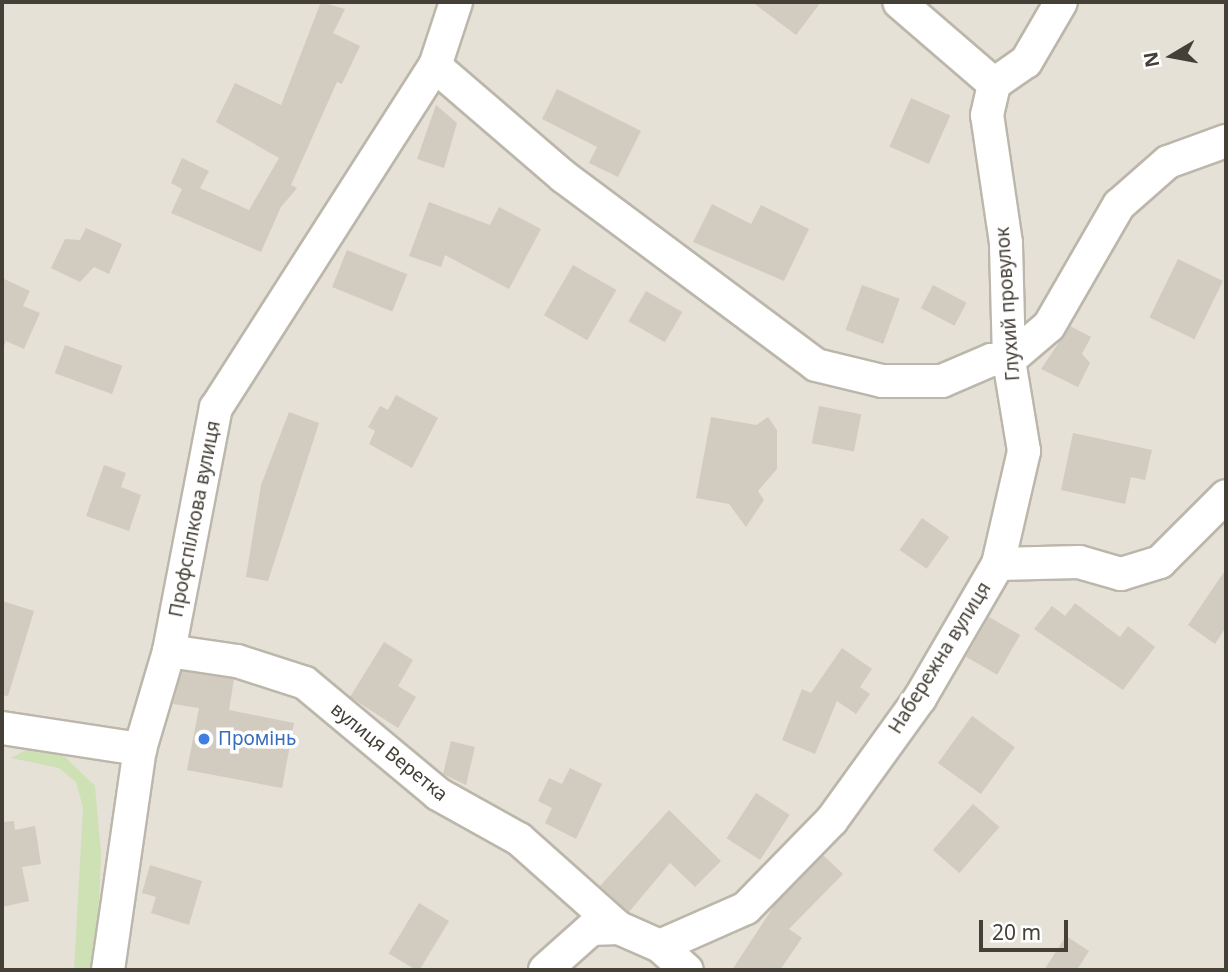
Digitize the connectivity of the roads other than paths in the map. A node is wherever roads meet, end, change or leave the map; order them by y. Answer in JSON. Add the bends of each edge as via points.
{"nodes":[{"id":1,"x":456,"y":2,"type":"edge"},
{"id":2,"x":899,"y":2,"type":"edge"},
{"id":3,"x":1060,"y":2,"type":"edge"},
{"id":4,"x":435,"y":66,"type":"junction"},
{"id":5,"x":994,"y":84,"type":"junction"},
{"id":6,"x":1226,"y":141,"type":"edge"},
{"id":7,"x":1009,"y":360,"type":"junction"},
{"id":8,"x":1226,"y":496,"type":"edge"},
{"id":9,"x":998,"y":565,"type":"junction"},
{"id":10,"x":169,"y":651,"type":"junction"},
{"id":11,"x":2,"y":728,"type":"edge"},
{"id":12,"x":140,"y":749,"type":"junction"},
{"id":13,"x":638,"y":936,"type":"junction"},
{"id":14,"x":108,"y":970,"type":"edge"},
{"id":15,"x":545,"y":970,"type":"edge"},
{"id":16,"x":687,"y":970,"type":"edge"}],
"edges":[{"from":1,"to":4,"type":"street","name":"Профспілкова вулиця"},
{"from":2,"to":5,"type":"street"},
{"from":3,"to":5,"type":"street","via":[[1026,62]]},
{"from":4,"to":7,"type":"street","via":[[565,177],[816,365],[883,381],[942,381],[990,359]]},
{"from":4,"to":10,"type":"street","name":"Профспілкова вулиця","via":[[216,408]]},
{"from":5,"to":7,"type":"street","name":"Глухий провулок","via":[[987,115],[1006,243]]},
{"from":6,"to":7,"type":"street","via":[[1168,162],[1119,205],[1049,326]]},
{"from":7,"to":9,"type":"street","name":"Глухий провулок","via":[[1024,451]]},
{"from":8,"to":9,"type":"street","name":"Набережна вулиця","via":[[1160,562],[1121,574],[1079,562]]},
{"from":9,"to":13,"type":"street","name":"Набережна вулиця","via":[[920,698],[832,820],[746,908]]},
{"from":10,"to":12,"type":"street","name":"Профспілкова вулиця"},
{"from":10,"to":13,"type":"street","name":"вулиця Веретка","via":[[237,661],[305,683],[438,794],[519,839]]},
{"from":11,"to":12,"type":"street"},
{"from":12,"to":14,"type":"street","name":"Профспілкова вулиця"},
{"from":13,"to":15,"type":"street","name":"Набережна вулиця","via":[[591,929]]},
{"from":13,"to":16,"type":"street","name":"вулиця Веретка"}]}
